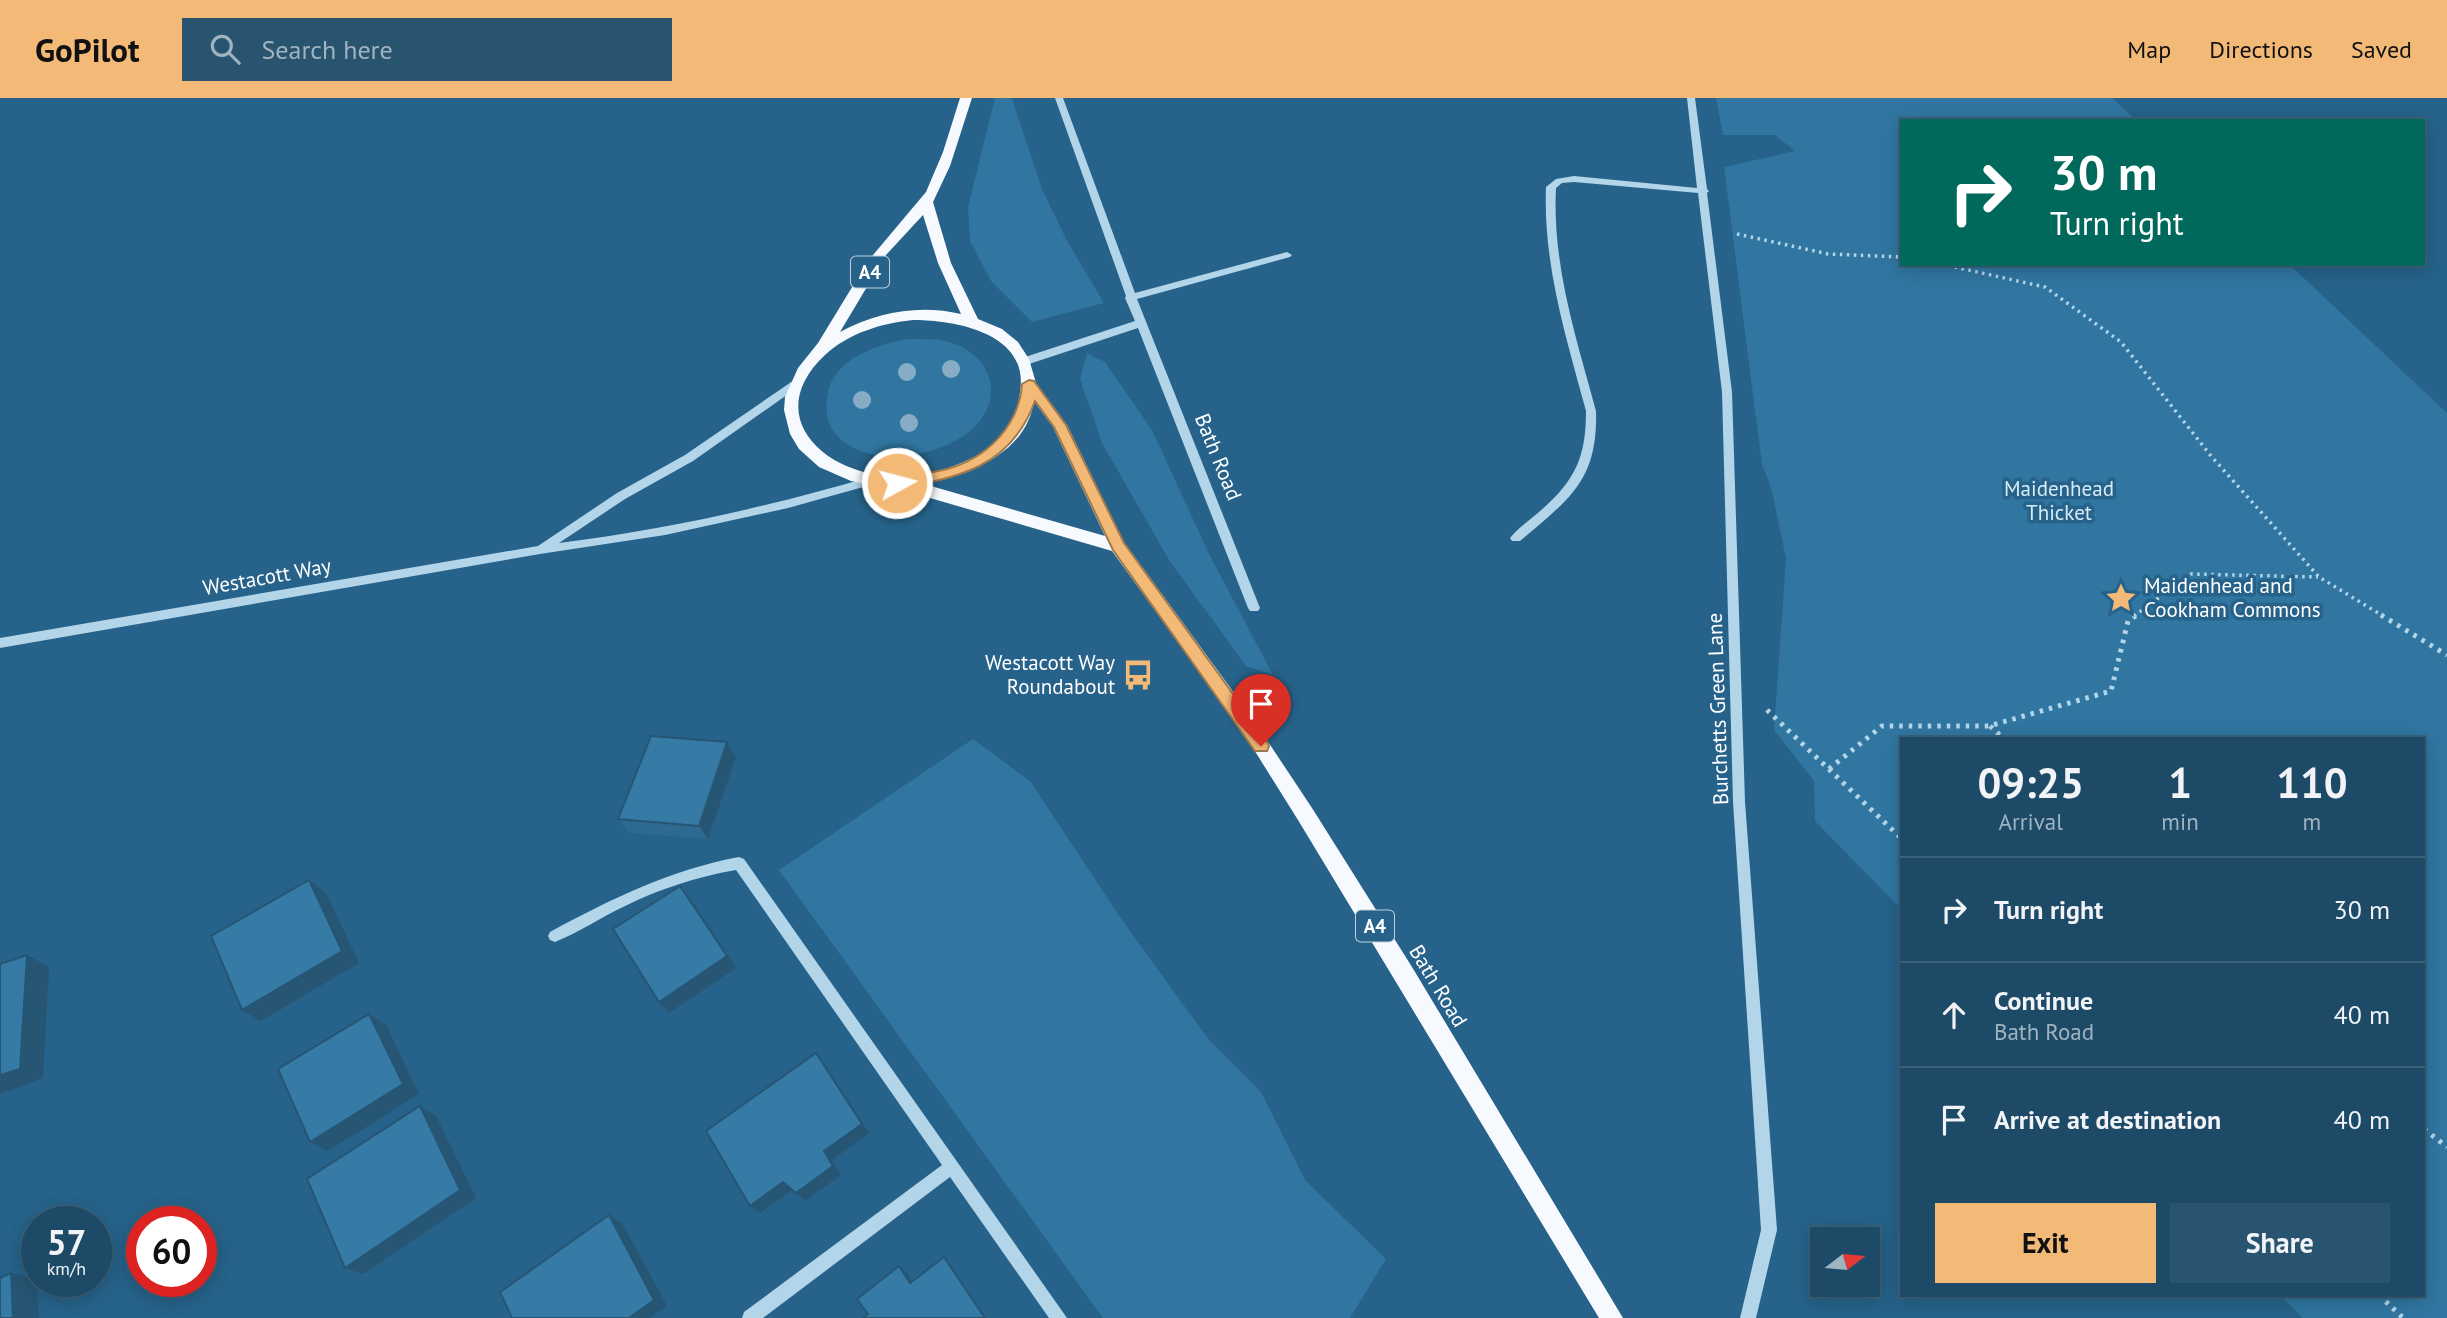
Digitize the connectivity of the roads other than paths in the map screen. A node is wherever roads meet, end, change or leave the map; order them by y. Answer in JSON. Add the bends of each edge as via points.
{"nodes":[{"id":1,"x":966,"y":98,"type":"edge"},
{"id":2,"x":1059,"y":98,"type":"edge"},
{"id":3,"x":1691,"y":98,"type":"edge"},
{"id":4,"x":1704,"y":191,"type":"junction"},
{"id":5,"x":926,"y":202,"type":"junction"},
{"id":6,"x":1287,"y":255,"type":"dead end"},
{"id":7,"x":1130,"y":298,"type":"junction"},
{"id":8,"x":972,"y":321,"type":"junction"},
{"id":9,"x":1141,"y":323,"type":"junction"},
{"id":10,"x":822,"y":350,"type":"junction"},
{"id":11,"x":1023,"y":362,"type":"junction"},
{"id":12,"x":797,"y":382,"type":"junction"},
{"id":13,"x":1029,"y":384,"type":"junction"},
{"id":14,"x":870,"y":481,"type":"junction"},
{"id":15,"x":897,"y":483,"type":"junction"},
{"id":16,"x":1516,"y":538,"type":"dead end"},
{"id":17,"x":1118,"y":546,"type":"junction"},
{"id":18,"x":540,"y":550,"type":"junction"},
{"id":19,"x":1254,"y":608,"type":"dead end"},
{"id":20,"x":0,"y":643,"type":"edge"},
{"id":21,"x":555,"y":936,"type":"dead end"},
{"id":22,"x":952,"y":1167,"type":"junction"},
{"id":23,"x":750,"y":1318,"type":"edge"},
{"id":24,"x":1059,"y":1318,"type":"edge"},
{"id":25,"x":1612,"y":1318,"type":"edge"},
{"id":26,"x":1748,"y":1318,"type":"edge"}],
"edges":[{"from":1,"to":5,"type":"main road","number":"A4"},
{"from":2,"to":7,"type":"street","name":"Bath Road"},
{"from":3,"to":4,"type":"street","name":"Burchetts Green Lane"},
{"from":4,"to":16,"type":"street","via":[[1574,179],[1551,187],[1555,264],[1593,433],[1582,472],[1565,495]]},
{"from":4,"to":26,"type":"street","name":"Burchetts Green Lane","via":[[1727,392],[1740,802],[1769,1230]]},
{"from":5,"to":8,"type":"main road","via":[[939,254]]},
{"from":5,"to":10,"type":"main road","number":"A4","via":[[890,240]]},
{"from":6,"to":7,"type":"street"},
{"from":7,"to":9,"type":"street","name":"Bath Road"},
{"from":8,"to":10,"type":"main road","via":[[934,314],[893,317],[855,329]]},
{"from":8,"to":11,"type":"main road","via":[[1003,338]]},
{"from":9,"to":11,"type":"street"},
{"from":9,"to":19,"type":"street","name":"Bath Road"},
{"from":10,"to":12,"type":"main road"},
{"from":11,"to":13,"type":"main road"},
{"from":12,"to":14,"type":"main road","via":[[791,414],[802,444],[830,467]]},
{"from":12,"to":18,"type":"street","name":"Westacott Way","via":[[689,458]]},
{"from":13,"to":15,"type":"main road","via":[[1021,419],[992,452],[949,474]]},
{"from":13,"to":17,"type":"main road","number":"A4","via":[[1059,425]]},
{"from":14,"to":15,"type":"main road"},
{"from":14,"to":18,"type":"street","name":"Westacott Way","via":[[708,524]]},
{"from":15,"to":17,"type":"main road"},
{"from":17,"to":25,"type":"main road","name":"Bath Road","number":"A4","via":[[1247,724],[1305,814]]},
{"from":18,"to":20,"type":"street","name":"Westacott Way"},
{"from":21,"to":22,"type":"street","via":[[628,896],[700,868],[739,863]]},
{"from":22,"to":23,"type":"street"},
{"from":22,"to":24,"type":"street"}]}
